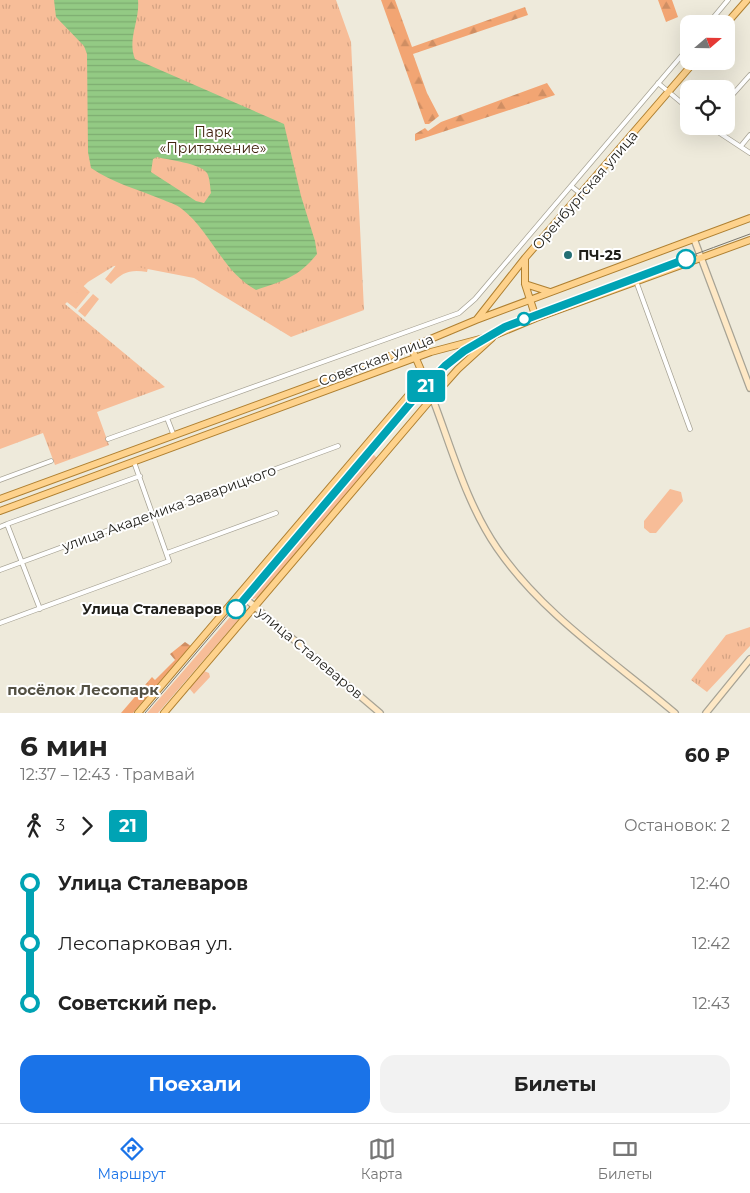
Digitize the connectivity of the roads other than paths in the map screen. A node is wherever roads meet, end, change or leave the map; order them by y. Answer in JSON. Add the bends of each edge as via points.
{"nodes":[{"id":1,"x":728,"y":0,"type":"edge"},
{"id":2,"x":747,"y":2,"type":"edge"},
{"id":3,"x":716,"y":15,"type":"edge"},
{"id":4,"x":735,"y":15,"type":"edge"},
{"id":5,"x":680,"y":57,"type":"edge"},
{"id":6,"x":688,"y":70,"type":"edge"},
{"id":7,"x":750,"y":75,"type":"edge"},
{"id":8,"x":658,"y":83,"type":"junction"},
{"id":9,"x":735,"y":92,"type":"edge"},
{"id":10,"x":669,"y":93,"type":"junction"},
{"id":11,"x":680,"y":102,"type":"edge"},
{"id":12,"x":720,"y":135,"type":"edge"},
{"id":13,"x":750,"y":136,"type":"edge"},
{"id":14,"x":742,"y":146,"type":"junction"},
{"id":15,"x":750,"y":153,"type":"edge"},
{"id":16,"x":571,"y":186,"type":"junction"},
{"id":17,"x":582,"y":194,"type":"junction"},
{"id":18,"x":750,"y":218,"type":"edge"},
{"id":19,"x":694,"y":239,"type":"junction"},
{"id":20,"x":750,"y":240,"type":"edge"},
{"id":21,"x":525,"y":258,"type":"junction"},
{"id":22,"x":702,"y":258,"type":"junction"},
{"id":23,"x":636,"y":280,"type":"junction"},
{"id":24,"x":525,"y":284,"type":"junction"},
{"id":25,"x":551,"y":293,"type":"junction"},
{"id":26,"x":530,"y":300,"type":"junction"},
{"id":27,"x":536,"y":318,"type":"junction"},
{"id":28,"x":476,"y":320,"type":"junction"},
{"id":29,"x":495,"y":335,"type":"junction"},
{"id":30,"x":411,"y":347,"type":"junction"},
{"id":31,"x":415,"y":358,"type":"junction"},
{"id":32,"x":424,"y":377,"type":"junction"},
{"id":33,"x":750,"y":388,"type":"edge"},
{"id":34,"x":433,"y":398,"type":"junction"},
{"id":35,"x":167,"y":418,"type":"junction"},
{"id":36,"x":690,"y":429,"type":"dead end"},
{"id":37,"x":174,"y":436,"type":"junction"},
{"id":38,"x":108,"y":439,"type":"dead end"},
{"id":39,"x":338,"y":446,"type":"dead end"},
{"id":40,"x":177,"y":447,"type":"junction"},
{"id":41,"x":51,"y":460,"type":"dead end"},
{"id":42,"x":134,"y":462,"type":"junction"},
{"id":43,"x":140,"y":476,"type":"junction"},
{"id":44,"x":0,"y":480,"type":"edge"},
{"id":45,"x":0,"y":499,"type":"edge"},
{"id":46,"x":0,"y":511,"type":"edge"},
{"id":47,"x":153,"y":514,"type":"junction"},
{"id":48,"x":276,"y":514,"type":"dead end"},
{"id":49,"x":7,"y":524,"type":"junction"},
{"id":50,"x":0,"y":527,"type":"edge"},
{"id":51,"x":167,"y":554,"type":"junction"},
{"id":52,"x":22,"y":562,"type":"junction"},
{"id":53,"x":0,"y":570,"type":"edge"},
{"id":54,"x":240,"y":594,"type":"junction"},
{"id":55,"x":255,"y":606,"type":"junction"},
{"id":56,"x":40,"y":609,"type":"junction"},
{"id":57,"x":0,"y":623,"type":"edge"},
{"id":58,"x":750,"y":659,"type":"edge"},
{"id":59,"x":138,"y":713,"type":"edge"},
{"id":60,"x":164,"y":713,"type":"edge"},
{"id":61,"x":380,"y":713,"type":"edge"},
{"id":62,"x":675,"y":713,"type":"edge"},
{"id":63,"x":706,"y":713,"type":"edge"}],
"edges":[{"from":1,"to":3,"type":"street"},
{"from":2,"to":4,"type":"main road"},
{"from":5,"to":8,"type":"street"},
{"from":6,"to":10,"type":"main road","name":"Оренбургская улица"},
{"from":7,"to":9,"type":"street"},
{"from":8,"to":10,"type":"street"},
{"from":8,"to":16,"type":"street"},
{"from":10,"to":11,"type":"street"},
{"from":10,"to":17,"type":"main road","name":"Оренбургская улица"},
{"from":12,"to":14,"type":"street"},
{"from":13,"to":14,"type":"street"},
{"from":14,"to":15,"type":"street"},
{"from":16,"to":17,"type":"street"},
{"from":16,"to":35,"type":"street","via":[[475,299],[459,313]]},
{"from":17,"to":21,"type":"main road","name":"Оренбургская улица"},
{"from":18,"to":19,"type":"main road","name":"Советская улица"},
{"from":19,"to":22,"type":"main road"},
{"from":19,"to":25,"type":"main road","name":"Советская улица"},
{"from":20,"to":22,"type":"main road","name":"Советская улица"},
{"from":21,"to":24,"type":"main road"},
{"from":21,"to":28,"type":"main road","name":"Оренбургская улица"},
{"from":22,"to":23,"type":"main road","name":"Советская улица"},
{"from":22,"to":33,"type":"main road"},
{"from":23,"to":27,"type":"main road","name":"Советская улица"},
{"from":23,"to":36,"type":"street"},
{"from":24,"to":25,"type":"main road"},
{"from":24,"to":26,"type":"main road"},
{"from":25,"to":26,"type":"main road","name":"Советская улица"},
{"from":26,"to":27,"type":"main road"},
{"from":26,"to":28,"type":"main road","name":"Советская улица"},
{"from":27,"to":29,"type":"main road","name":"Советская улица"},
{"from":28,"to":30,"type":"main road","name":"Советская улица"},
{"from":29,"to":31,"type":"main road","name":"Советская улица"},
{"from":29,"to":34,"type":"main road","name":"Советская улица","via":[[458,369]]},
{"from":30,"to":31,"type":"main road"},
{"from":30,"to":37,"type":"main road","name":"Советская улица"},
{"from":31,"to":32,"type":"main road"},
{"from":31,"to":40,"type":"main road","name":"Советская улица"},
{"from":32,"to":34,"type":"main road"},
{"from":32,"to":54,"type":"main road"},
{"from":34,"to":55,"type":"main road","name":"Советская улица"},
{"from":34,"to":62,"type":"main road","via":[[468,494],[497,548],[542,602]]},
{"from":35,"to":37,"type":"street"},
{"from":35,"to":38,"type":"street"},
{"from":37,"to":40,"type":"main road"},
{"from":37,"to":45,"type":"main road","name":"Советская улица"},
{"from":39,"to":47,"type":"street","name":"улица Академика Заварицкого"},
{"from":40,"to":42,"type":"main road","name":"Советская улица"},
{"from":41,"to":44,"type":"street"},
{"from":42,"to":43,"type":"street"},
{"from":42,"to":46,"type":"main road","name":"Советская улица"},
{"from":43,"to":47,"type":"street"},
{"from":43,"to":49,"type":"street"},
{"from":47,"to":51,"type":"street"},
{"from":47,"to":52,"type":"street","name":"улица Академика Заварицкого"},
{"from":48,"to":51,"type":"street"},
{"from":49,"to":50,"type":"street"},
{"from":49,"to":52,"type":"street"},
{"from":51,"to":56,"type":"street","via":[[169,561]]},
{"from":52,"to":53,"type":"street","name":"улица Академика Заварицкого"},
{"from":52,"to":56,"type":"street"},
{"from":54,"to":55,"type":"main road","name":"улица Сталеваров"},
{"from":54,"to":59,"type":"main road"},
{"from":55,"to":60,"type":"main road","name":"Советская улица"},
{"from":55,"to":61,"type":"main road","name":"улица Сталеваров"},
{"from":56,"to":57,"type":"street"},
{"from":58,"to":63,"type":"main road"}]}
